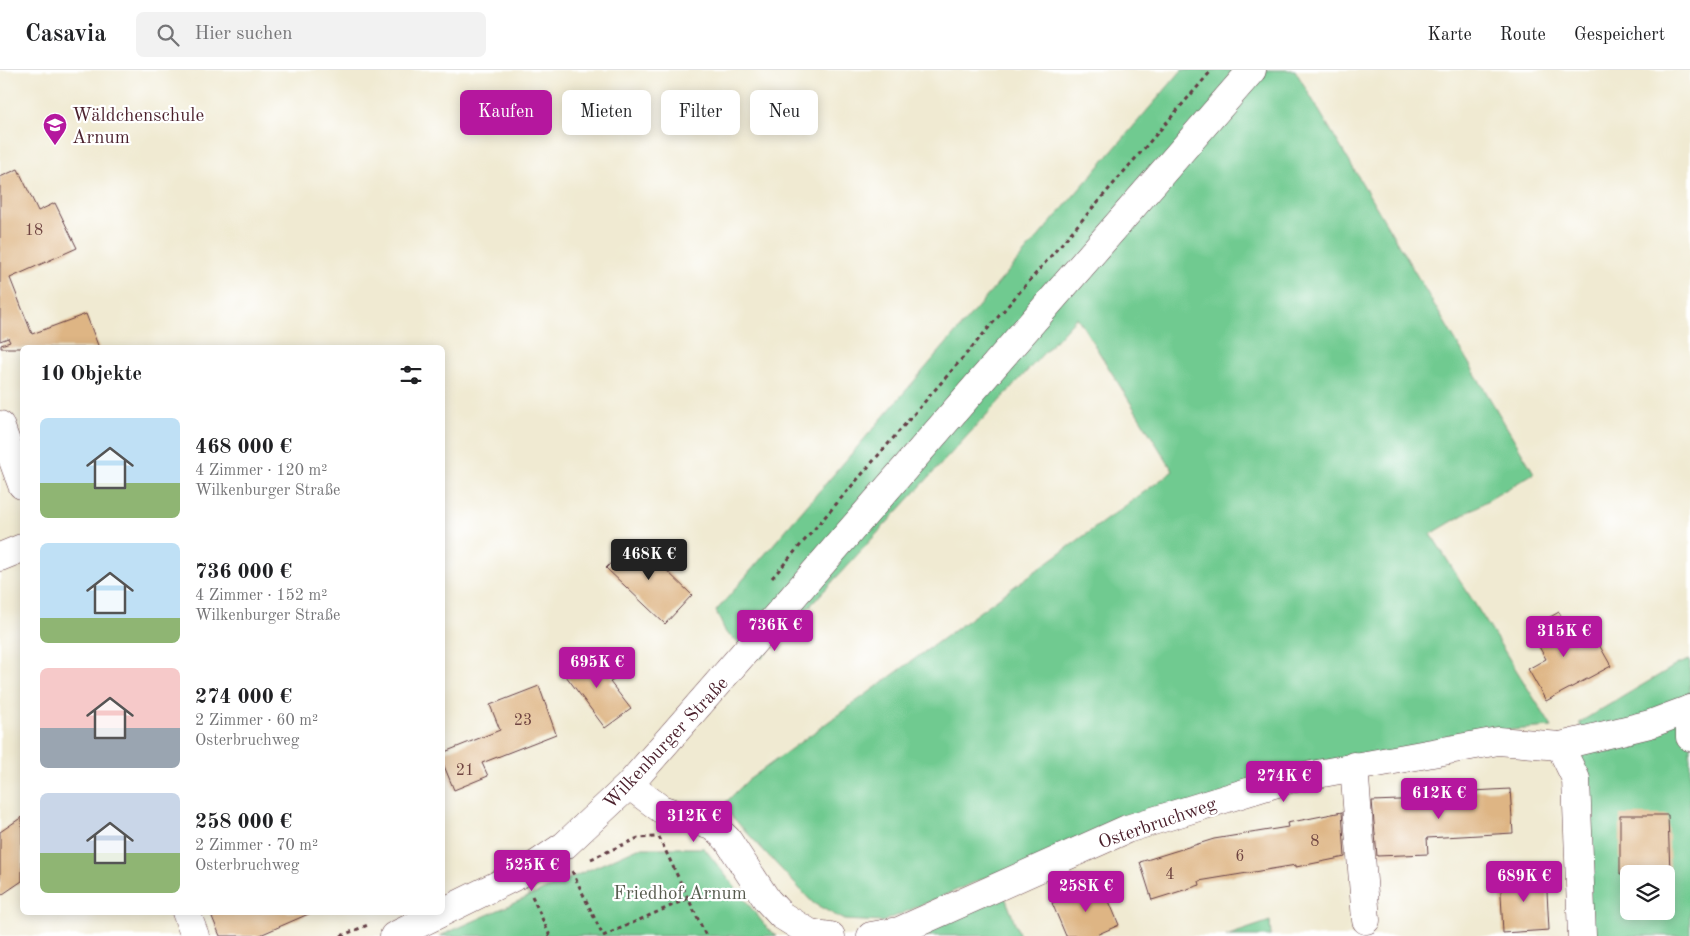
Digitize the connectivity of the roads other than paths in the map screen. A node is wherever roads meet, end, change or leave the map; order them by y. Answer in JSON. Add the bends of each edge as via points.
{"nodes":[{"id":1,"x":1252,"y":70,"type":"edge"},
{"id":2,"x":0,"y":427,"type":"edge"},
{"id":3,"x":20,"y":480,"type":"edge"},
{"id":4,"x":20,"y":549,"type":"edge"},
{"id":5,"x":0,"y":557,"type":"edge"},
{"id":6,"x":1690,"y":709,"type":"edge"},
{"id":7,"x":1690,"y":737,"type":"edge"},
{"id":8,"x":1560,"y":746,"type":"junction"},
{"id":9,"x":1354,"y":766,"type":"junction"},
{"id":10,"x":629,"y":785,"type":"junction"},
{"id":11,"x":445,"y":907,"type":"edge"},
{"id":12,"x":187,"y":915,"type":"edge"},
{"id":13,"x":426,"y":915,"type":"edge"},
{"id":14,"x":1366,"y":920,"type":"dead end"},
{"id":15,"x":401,"y":926,"type":"edge"},
{"id":16,"x":195,"y":936,"type":"edge"},
{"id":17,"x":831,"y":936,"type":"edge"},
{"id":18,"x":871,"y":936,"type":"edge"},
{"id":19,"x":1582,"y":936,"type":"edge"}],
"edges":[{"from":1,"to":10,"type":"street","name":"Wilkenburger Straße"},
{"from":2,"to":3,"type":"street"},
{"from":4,"to":5,"type":"street"},
{"from":6,"to":7,"type":"street"},
{"from":6,"to":8,"type":"street","name":"Osterbruchweg","via":[[1650,724]]},
{"from":8,"to":9,"type":"street","name":"Osterbruchweg","via":[[1498,741]]},
{"from":8,"to":19,"type":"street","via":[[1576,779]]},
{"from":9,"to":14,"type":"street"},
{"from":9,"to":18,"type":"street","name":"Osterbruchweg","via":[[1290,779],[1127,829],[899,931]]},
{"from":10,"to":11,"type":"street","name":"Wilkenburger Straße","via":[[565,845],[528,870]]},
{"from":10,"to":17,"type":"street","via":[[661,810],[714,828],[727,839],[781,916],[810,933]]},
{"from":12,"to":16,"type":"street"},
{"from":13,"to":15,"type":"street","name":"Wilkenburger Straße"}]}
